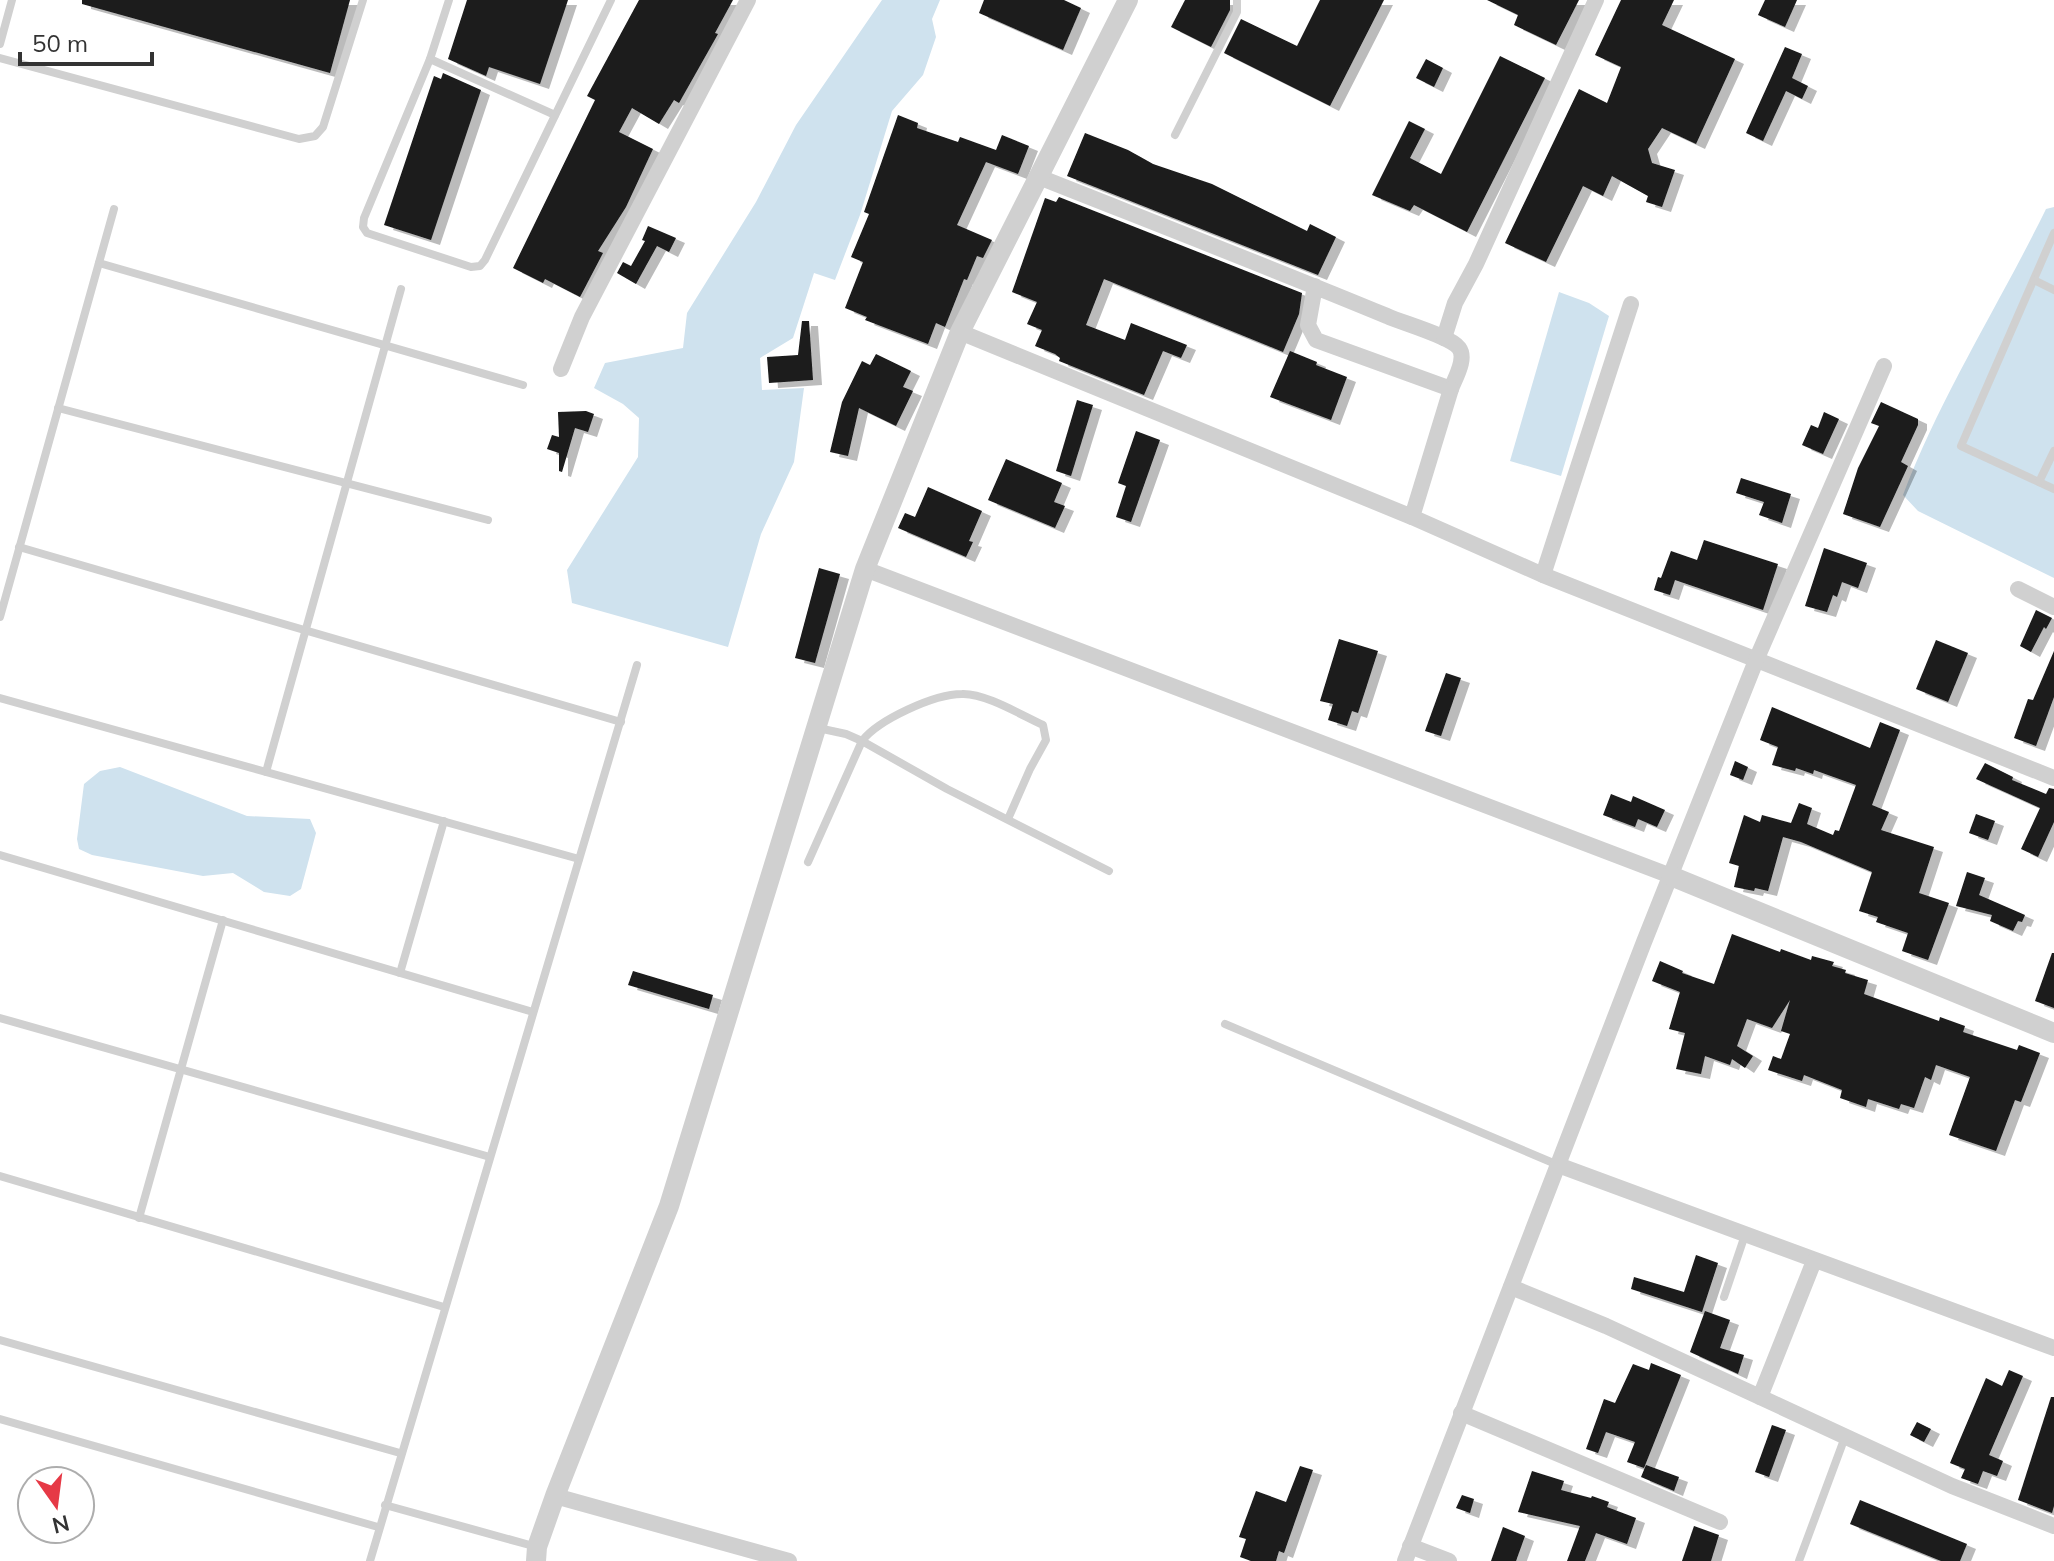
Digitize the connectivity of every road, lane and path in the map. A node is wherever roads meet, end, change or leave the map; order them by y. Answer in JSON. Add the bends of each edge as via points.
{"nodes":[{"id":1,"x":12,"y":0,"type":"edge"},
{"id":2,"x":363,"y":0,"type":"edge"},
{"id":3,"x":449,"y":0,"type":"edge"},
{"id":4,"x":603,"y":0,"type":"edge"},
{"id":5,"x":611,"y":0,"type":"edge"},
{"id":6,"x":748,"y":0,"type":"edge"},
{"id":7,"x":1128,"y":0,"type":"edge"},
{"id":8,"x":1237,"y":0,"type":"edge"},
{"id":9,"x":1596,"y":0,"type":"edge"},
{"id":10,"x":603,"y":15,"type":"junction"},
{"id":11,"x":0,"y":44,"type":"edge"},
{"id":12,"x":0,"y":58,"type":"edge"},
{"id":13,"x":430,"y":59,"type":"junction"},
{"id":14,"x":555,"y":115,"type":"junction"},
{"id":15,"x":1175,"y":135,"type":"dead end"},
{"id":16,"x":1039,"y":177,"type":"junction"},
{"id":17,"x":114,"y":209,"type":"dead end"},
{"id":18,"x":2054,"y":233,"type":"edge"},
{"id":19,"x":99,"y":263,"type":"junction"},
{"id":20,"x":2034,"y":280,"type":"junction"},
{"id":21,"x":1315,"y":286,"type":"junction"},
{"id":22,"x":401,"y":289,"type":"dead end"},
{"id":23,"x":2054,"y":290,"type":"edge"},
{"id":24,"x":1631,"y":304,"type":"dead end"},
{"id":25,"x":960,"y":332,"type":"junction"},
{"id":26,"x":1444,"y":338,"type":"junction"},
{"id":27,"x":385,"y":345,"type":"junction"},
{"id":28,"x":1884,"y":366,"type":"dead end"},
{"id":29,"x":561,"y":369,"type":"dead end"},
{"id":30,"x":523,"y":385,"type":"dead end"},
{"id":31,"x":1451,"y":389,"type":"junction"},
{"id":32,"x":58,"y":408,"type":"junction"},
{"id":33,"x":2054,"y":451,"type":"edge"},
{"id":34,"x":347,"y":482,"type":"junction"},
{"id":35,"x":2039,"y":482,"type":"junction"},
{"id":36,"x":2054,"y":489,"type":"edge"},
{"id":37,"x":1412,"y":517,"type":"junction"},
{"id":38,"x":488,"y":520,"type":"dead end"},
{"id":39,"x":19,"y":547,"type":"junction"},
{"id":40,"x":865,"y":569,"type":"junction"},
{"id":41,"x":1543,"y":575,"type":"junction"},
{"id":42,"x":2018,"y":589,"type":"dead end"},
{"id":43,"x":2054,"y":607,"type":"edge"},
{"id":44,"x":0,"y":617,"type":"edge"},
{"id":45,"x":305,"y":631,"type":"junction"},
{"id":46,"x":1757,"y":658,"type":"junction"},
{"id":47,"x":637,"y":665,"type":"dead end"},
{"id":48,"x":0,"y":698,"type":"edge"},
{"id":49,"x":621,"y":722,"type":"junction"},
{"id":50,"x":817,"y":728,"type":"junction"},
{"id":51,"x":862,"y":741,"type":"junction"},
{"id":52,"x":266,"y":772,"type":"junction"},
{"id":53,"x":2054,"y":778,"type":"edge"},
{"id":54,"x":1008,"y":819,"type":"junction"},
{"id":55,"x":444,"y":821,"type":"junction"},
{"id":56,"x":0,"y":855,"type":"edge"},
{"id":57,"x":579,"y":859,"type":"junction"},
{"id":58,"x":808,"y":862,"type":"dead end"},
{"id":59,"x":1109,"y":871,"type":"dead end"},
{"id":60,"x":1671,"y":876,"type":"junction"},
{"id":61,"x":223,"y":920,"type":"junction"},
{"id":62,"x":400,"y":973,"type":"junction"},
{"id":63,"x":533,"y":1012,"type":"junction"},
{"id":64,"x":0,"y":1018,"type":"edge"},
{"id":65,"x":1225,"y":1024,"type":"dead end"},
{"id":66,"x":2054,"y":1033,"type":"edge"},
{"id":67,"x":181,"y":1068,"type":"junction"},
{"id":68,"x":490,"y":1157,"type":"junction"},
{"id":69,"x":1558,"y":1165,"type":"junction"},
{"id":70,"x":0,"y":1176,"type":"edge"},
{"id":71,"x":139,"y":1218,"type":"junction"},
{"id":72,"x":1745,"y":1234,"type":"junction"},
{"id":73,"x":1814,"y":1261,"type":"junction"},
{"id":74,"x":1511,"y":1287,"type":"junction"},
{"id":75,"x":1724,"y":1297,"type":"dead end"},
{"id":76,"x":444,"y":1307,"type":"junction"},
{"id":77,"x":0,"y":1340,"type":"edge"},
{"id":78,"x":2054,"y":1348,"type":"edge"},
{"id":79,"x":1760,"y":1397,"type":"junction"},
{"id":80,"x":1461,"y":1413,"type":"junction"},
{"id":81,"x":0,"y":1419,"type":"edge"},
{"id":82,"x":1845,"y":1437,"type":"junction"},
{"id":83,"x":400,"y":1453,"type":"junction"},
{"id":84,"x":555,"y":1496,"type":"junction"},
{"id":85,"x":385,"y":1505,"type":"junction"},
{"id":86,"x":1720,"y":1522,"type":"dead end"},
{"id":87,"x":2054,"y":1526,"type":"edge"},
{"id":88,"x":378,"y":1527,"type":"junction"},
{"id":89,"x":536,"y":1554,"type":"edge"},
{"id":90,"x":1407,"y":1554,"type":"edge"},
{"id":91,"x":370,"y":1561,"type":"edge"},
{"id":92,"x":789,"y":1561,"type":"edge"},
{"id":93,"x":1449,"y":1561,"type":"edge"},
{"id":94,"x":1799,"y":1561,"type":"edge"}],
"edges":[{"from":1,"to":11,"type":"lane"},
{"from":2,"to":12,"type":"lane","via":[[323,127],[315,136],[299,139]]},
{"from":3,"to":13,"type":"lane"},
{"from":4,"to":10,"type":"lane"},
{"from":5,"to":10,"type":"lane"},
{"from":6,"to":29,"type":"street","via":[[589,303]]},
{"from":7,"to":16,"type":"street"},
{"from":8,"to":15,"type":"lane","via":[[1237,12]]},
{"from":9,"to":26,"type":"street","via":[[1455,303]]},
{"from":10,"to":14,"type":"lane"},
{"from":13,"to":14,"type":"lane"},
{"from":13,"to":14,"type":"lane","via":[[364,218],[367,233],[480,266]]},
{"from":16,"to":21,"type":"street"},
{"from":16,"to":25,"type":"street"},
{"from":17,"to":19,"type":"lane"},
{"from":18,"to":20,"type":"lane"},
{"from":19,"to":27,"type":"lane"},
{"from":19,"to":32,"type":"lane"},
{"from":20,"to":23,"type":"lane"},
{"from":20,"to":35,"type":"lane","via":[[1961,446]]},
{"from":21,"to":26,"type":"street"},
{"from":21,"to":31,"type":"street","via":[[1308,325],[1316,340]]},
{"from":22,"to":27,"type":"lane"},
{"from":24,"to":41,"type":"street"},
{"from":25,"to":37,"type":"street"},
{"from":25,"to":40,"type":"street"},
{"from":26,"to":31,"type":"street","via":[[1462,355]]},
{"from":27,"to":30,"type":"lane"},
{"from":27,"to":34,"type":"lane"},
{"from":28,"to":46,"type":"street"},
{"from":31,"to":37,"type":"street"},
{"from":32,"to":34,"type":"lane"},
{"from":32,"to":39,"type":"lane"},
{"from":33,"to":35,"type":"lane"},
{"from":34,"to":38,"type":"lane"},
{"from":34,"to":45,"type":"lane"},
{"from":35,"to":36,"type":"lane"},
{"from":37,"to":41,"type":"street"},
{"from":39,"to":44,"type":"lane"},
{"from":39,"to":45,"type":"lane"},
{"from":40,"to":50,"type":"street"},
{"from":40,"to":60,"type":"street"},
{"from":41,"to":46,"type":"street"},
{"from":42,"to":43,"type":"street"},
{"from":45,"to":49,"type":"lane"},
{"from":45,"to":52,"type":"lane"},
{"from":46,"to":53,"type":"street"},
{"from":46,"to":60,"type":"street"},
{"from":47,"to":49,"type":"lane"},
{"from":48,"to":52,"type":"lane"},
{"from":49,"to":57,"type":"lane"},
{"from":50,"to":51,"type":"lane"},
{"from":50,"to":84,"type":"street","via":[[669,1206]]},
{"from":51,"to":54,"type":"lane"},
{"from":51,"to":54,"type":"lane","via":[[895,717],[962,694],[1043,725],[1046,740]]},
{"from":51,"to":58,"type":"lane"},
{"from":52,"to":55,"type":"lane"},
{"from":54,"to":59,"type":"lane"},
{"from":55,"to":57,"type":"lane"},
{"from":55,"to":62,"type":"lane"},
{"from":56,"to":61,"type":"lane"},
{"from":57,"to":63,"type":"lane"},
{"from":60,"to":66,"type":"street"},
{"from":60,"to":69,"type":"street"},
{"from":61,"to":62,"type":"lane"},
{"from":61,"to":67,"type":"lane"},
{"from":62,"to":63,"type":"lane"},
{"from":63,"to":68,"type":"lane"},
{"from":64,"to":67,"type":"lane"},
{"from":65,"to":69,"type":"lane"},
{"from":67,"to":68,"type":"lane"},
{"from":67,"to":71,"type":"lane"},
{"from":68,"to":76,"type":"lane"},
{"from":69,"to":72,"type":"street"},
{"from":69,"to":74,"type":"street"},
{"from":70,"to":71,"type":"lane"},
{"from":71,"to":76,"type":"lane"},
{"from":72,"to":73,"type":"street"},
{"from":72,"to":75,"type":"lane"},
{"from":73,"to":78,"type":"street"},
{"from":73,"to":79,"type":"street"},
{"from":74,"to":79,"type":"street"},
{"from":74,"to":80,"type":"street"},
{"from":76,"to":83,"type":"lane"},
{"from":77,"to":83,"type":"lane"},
{"from":79,"to":82,"type":"street"},
{"from":80,"to":86,"type":"street"},
{"from":80,"to":90,"type":"street"},
{"from":81,"to":88,"type":"lane"},
{"from":82,"to":87,"type":"street"},
{"from":82,"to":94,"type":"lane"},
{"from":83,"to":85,"type":"lane"},
{"from":84,"to":89,"type":"street"},
{"from":84,"to":92,"type":"street"},
{"from":85,"to":88,"type":"lane"},
{"from":85,"to":89,"type":"lane"},
{"from":88,"to":91,"type":"lane"},
{"from":90,"to":93,"type":"street"}]}
